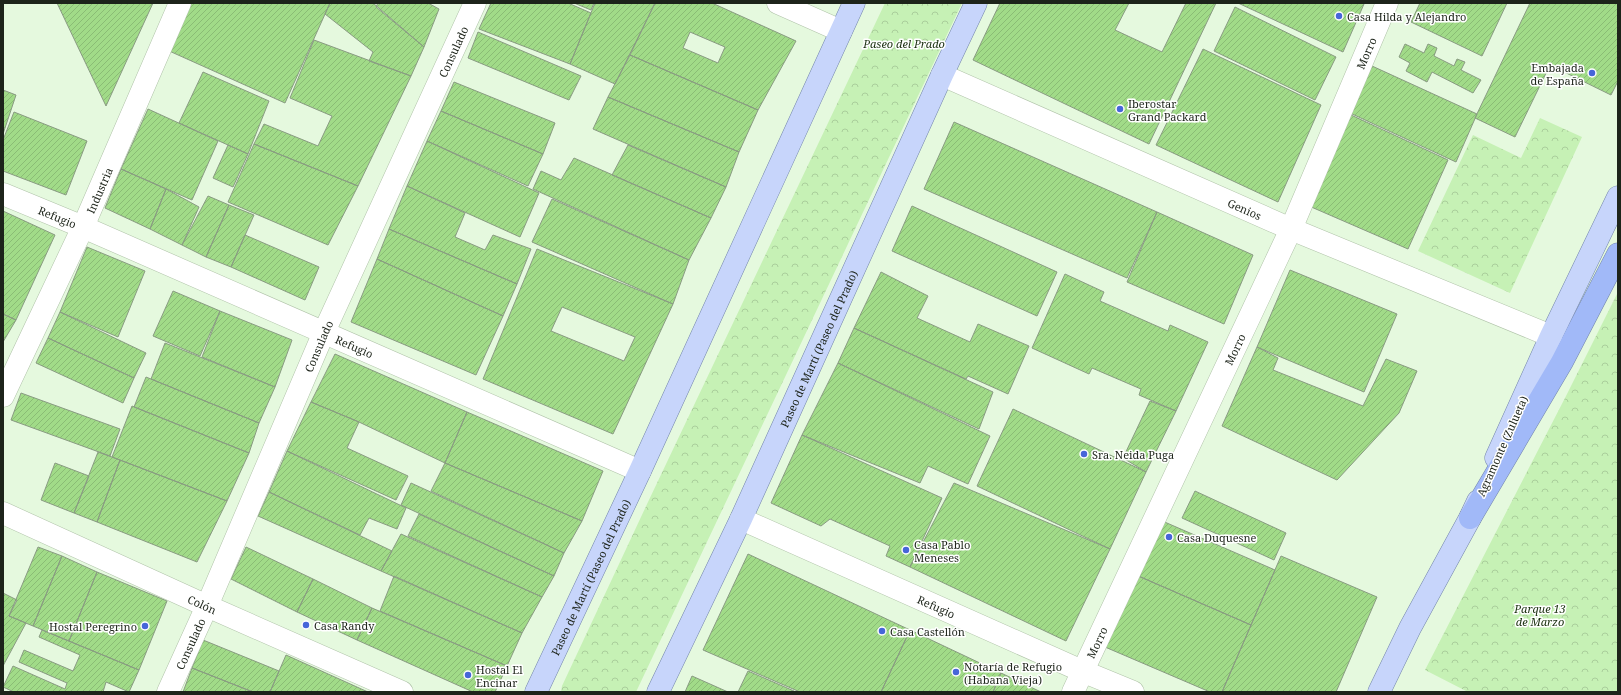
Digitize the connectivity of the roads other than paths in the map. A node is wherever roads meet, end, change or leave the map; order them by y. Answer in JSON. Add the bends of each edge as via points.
{"nodes":[{"id":1,"x":180,"y":3,"type":"edge"},
{"id":2,"x":475,"y":3,"type":"edge"},
{"id":3,"x":778,"y":3,"type":"edge"},
{"id":4,"x":854,"y":3,"type":"edge"},
{"id":5,"x":976,"y":3,"type":"edge"},
{"id":6,"x":1387,"y":3,"type":"edge"},
{"id":7,"x":841,"y":31,"type":"junction"},
{"id":8,"x":942,"y":75,"type":"junction"},
{"id":9,"x":3,"y":194,"type":"edge"},
{"id":10,"x":1618,"y":197,"type":"edge"},
{"id":11,"x":83,"y":227,"type":"junction"},
{"id":12,"x":1291,"y":229,"type":"junction"},
{"id":13,"x":1618,"y":254,"type":"edge"},
{"id":14,"x":324,"y":332,"type":"junction"},
{"id":15,"x":1551,"y":336,"type":"junction"},
{"id":16,"x":3,"y":396,"type":"edge"},
{"id":17,"x":640,"y":471,"type":"junction"},
{"id":18,"x":3,"y":513,"type":"edge"},
{"id":19,"x":1470,"y":518,"type":"junction"},
{"id":20,"x":741,"y":519,"type":"junction"},
{"id":21,"x":207,"y":606,"type":"junction"},
{"id":22,"x":1082,"y":671,"type":"junction"},
{"id":23,"x":168,"y":692,"type":"edge"},
{"id":24,"x":402,"y":692,"type":"edge"},
{"id":25,"x":536,"y":692,"type":"edge"},
{"id":26,"x":658,"y":692,"type":"edge"},
{"id":27,"x":1073,"y":692,"type":"edge"},
{"id":28,"x":1133,"y":692,"type":"edge"},
{"id":29,"x":1379,"y":692,"type":"edge"}],
"edges":[{"from":1,"to":11,"type":"street","name":"Industria"},
{"from":2,"to":14,"type":"street","name":"Consulado"},
{"from":3,"to":7,"type":"street"},
{"from":4,"to":7,"type":"main road","name":"Paseo de Martí (Paseo del Prado)"},
{"from":5,"to":8,"type":"main road","name":"Paseo de Martí (Paseo del Prado)"},
{"from":6,"to":12,"type":"street","name":"Morro"},
{"from":7,"to":17,"type":"main road","name":"Paseo de Martí (Paseo del Prado)"},
{"from":8,"to":12,"type":"street","name":"Genios"},
{"from":8,"to":20,"type":"main road","name":"Paseo de Martí (Paseo del Prado)"},
{"from":9,"to":11,"type":"street","name":"Refugio"},
{"from":10,"to":15,"type":"main road","name":"Agramonte (Zulueta)"},
{"from":11,"to":14,"type":"street","name":"Refugio"},
{"from":11,"to":16,"type":"street","name":"Industria"},
{"from":12,"to":15,"type":"street","name":"Genios"},
{"from":12,"to":22,"type":"street","name":"Morro"},
{"from":13,"to":19,"type":"highway","via":[[1562,362]]},
{"from":14,"to":17,"type":"street","name":"Refugio"},
{"from":14,"to":21,"type":"street","name":"Consulado"},
{"from":15,"to":19,"type":"main road","name":"Agramonte (Zulueta)"},
{"from":17,"to":25,"type":"main road","name":"Paseo de Martí (Paseo del Prado)"},
{"from":18,"to":21,"type":"street","name":"Colón"},
{"from":19,"to":29,"type":"main road","name":"Agramonte (Zulueta)","via":[[1410,628]]},
{"from":20,"to":22,"type":"street","name":"Refugio"},
{"from":20,"to":26,"type":"main road","name":"Paseo de Martí (Paseo del Prado)"},
{"from":21,"to":23,"type":"street","name":"Consulado"},
{"from":21,"to":24,"type":"street","name":"Colón"},
{"from":22,"to":27,"type":"street","name":"Morro"},
{"from":22,"to":28,"type":"street","name":"Refugio"}]}
